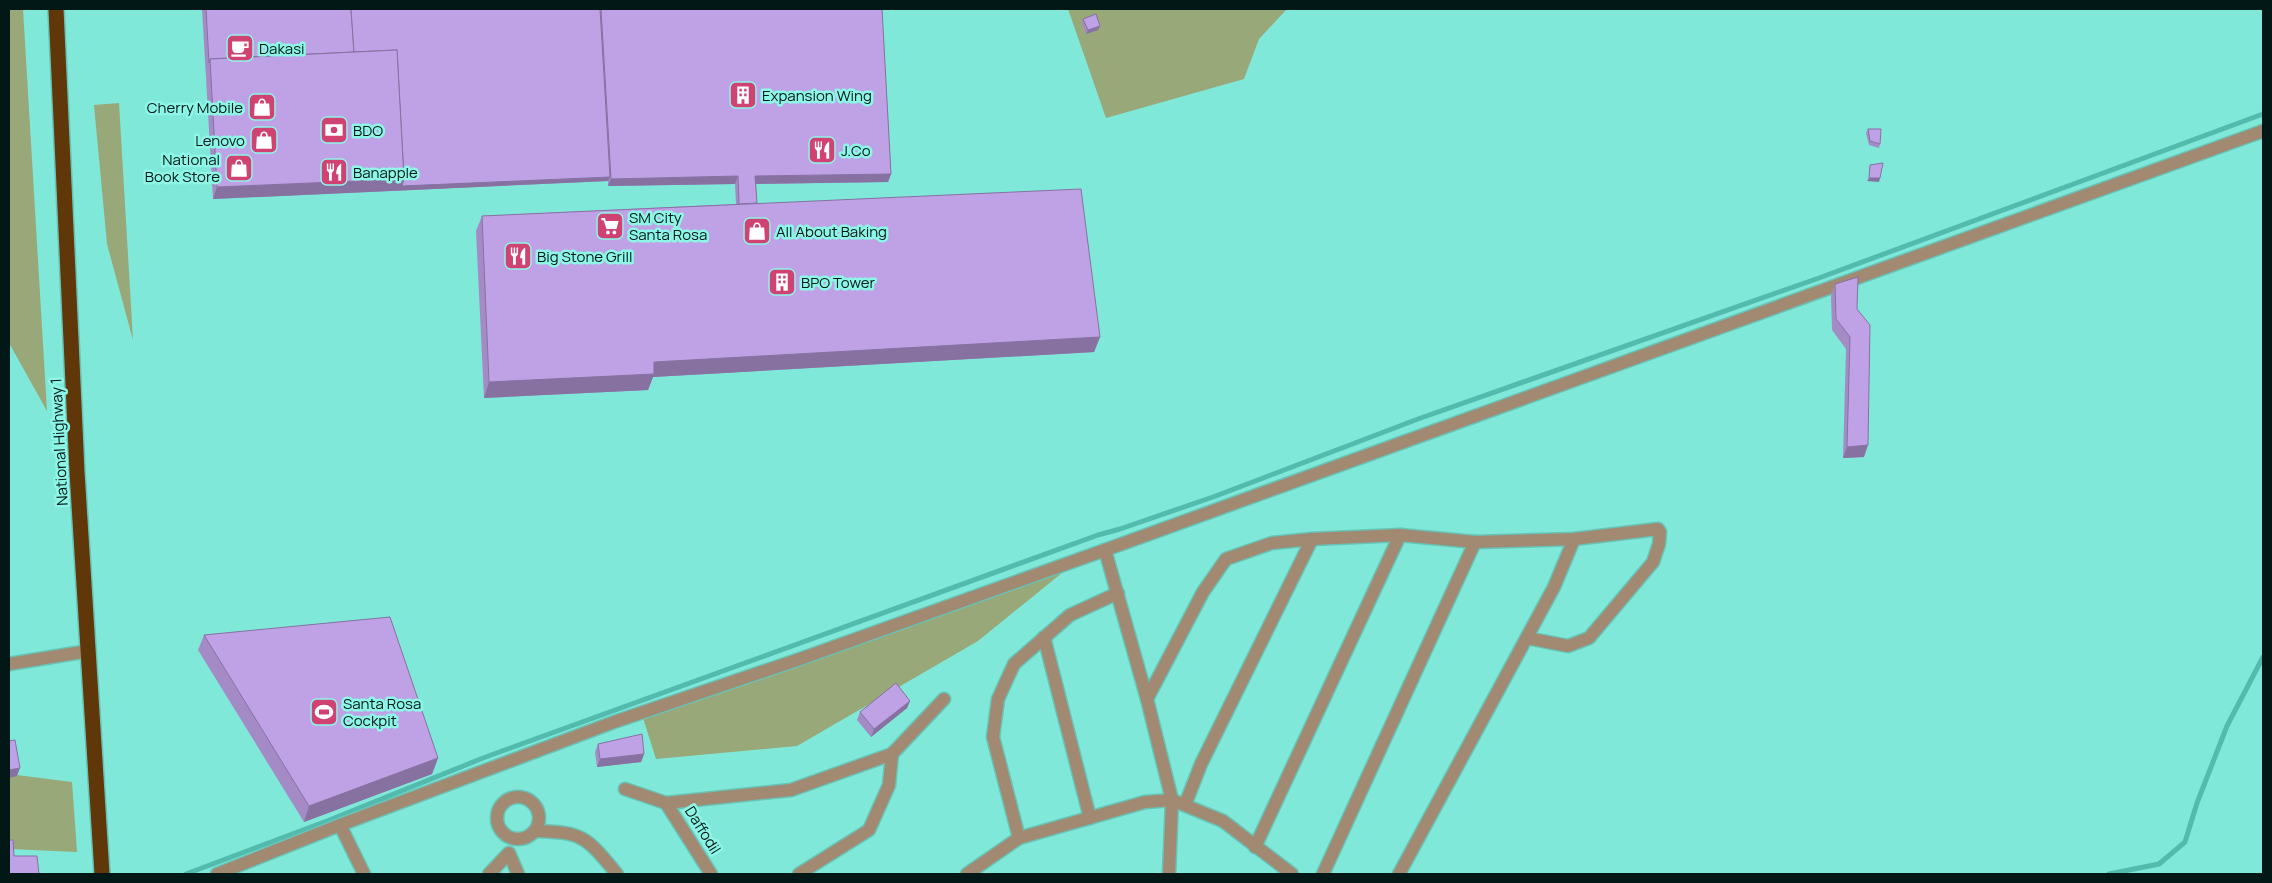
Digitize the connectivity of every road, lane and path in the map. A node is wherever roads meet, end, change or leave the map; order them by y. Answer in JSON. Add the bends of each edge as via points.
{"nodes":[{"id":1,"x":56,"y":9,"type":"edge"},
{"id":2,"x":2263,"y":131,"type":"edge"},
{"id":3,"x":1400,"y":535,"type":"junction"},
{"id":4,"x":1312,"y":539,"type":"junction"},
{"id":5,"x":1574,"y":539,"type":"junction"},
{"id":6,"x":1475,"y":542,"type":"junction"},
{"id":7,"x":1105,"y":550,"type":"junction"},
{"id":8,"x":1118,"y":593,"type":"junction"},
{"id":9,"x":1044,"y":637,"type":"junction"},
{"id":10,"x":1527,"y":638,"type":"junction"},
{"id":11,"x":88,"y":645,"type":"junction"},
{"id":12,"x":9,"y":664,"type":"edge"},
{"id":13,"x":944,"y":699,"type":"dead end"},
{"id":14,"x":1147,"y":699,"type":"junction"},
{"id":15,"x":892,"y":754,"type":"junction"},
{"id":16,"x":625,"y":789,"type":"dead end"},
{"id":17,"x":1172,"y":800,"type":"junction"},
{"id":18,"x":666,"y":803,"type":"junction"},
{"id":19,"x":1184,"y":805,"type":"junction"},
{"id":20,"x":1090,"y":818,"type":"junction"},
{"id":21,"x":340,"y":825,"type":"junction"},
{"id":22,"x":536,"y":831,"type":"junction"},
{"id":23,"x":510,"y":838,"type":"junction"},
{"id":24,"x":1019,"y":838,"type":"junction"},
{"id":25,"x":1256,"y":847,"type":"junction"},
{"id":26,"x":509,"y":852,"type":"junction"},
{"id":27,"x":102,"y":874,"type":"edge"},
{"id":28,"x":217,"y":874,"type":"edge"},
{"id":29,"x":364,"y":874,"type":"edge"},
{"id":30,"x":489,"y":874,"type":"edge"},
{"id":31,"x":518,"y":874,"type":"edge"},
{"id":32,"x":617,"y":874,"type":"edge"},
{"id":33,"x":711,"y":874,"type":"edge"},
{"id":34,"x":799,"y":874,"type":"edge"},
{"id":35,"x":967,"y":874,"type":"edge"},
{"id":36,"x":1169,"y":874,"type":"edge"},
{"id":37,"x":1292,"y":874,"type":"edge"},
{"id":38,"x":1323,"y":874,"type":"edge"},
{"id":39,"x":1399,"y":874,"type":"edge"}],
"edges":[{"from":1,"to":11,"type":"highway","name":"National Highway 1"},
{"from":2,"to":7,"type":"street"},
{"from":3,"to":4,"type":"street"},
{"from":3,"to":6,"type":"street"},
{"from":3,"to":25,"type":"street"},
{"from":4,"to":14,"type":"street","via":[[1272,543],[1226,559],[1203,592]]},
{"from":4,"to":19,"type":"street"},
{"from":5,"to":6,"type":"street"},
{"from":5,"to":10,"type":"street","via":[[1554,587]]},
{"from":5,"to":10,"type":"street","via":[[1658,529],[1660,532],[1653,562],[1589,638],[1568,646]]},
{"from":6,"to":38,"type":"street"},
{"from":7,"to":8,"type":"street"},
{"from":7,"to":21,"type":"street","via":[[614,722]]},
{"from":8,"to":9,"type":"street","via":[[1070,615]]},
{"from":8,"to":14,"type":"street"},
{"from":9,"to":20,"type":"street"},
{"from":9,"to":24,"type":"street","via":[[1014,664],[998,699],[993,737]]},
{"from":10,"to":39,"type":"street"},
{"from":11,"to":12,"type":"street"},
{"from":11,"to":27,"type":"highway","name":"National Highway 1"},
{"from":13,"to":15,"type":"street"},
{"from":14,"to":17,"type":"street"},
{"from":15,"to":18,"type":"street","via":[[791,790]]},
{"from":15,"to":34,"type":"street","via":[[889,785],[869,830]]},
{"from":16,"to":18,"type":"street"},
{"from":17,"to":19,"type":"street"},
{"from":17,"to":20,"type":"street","via":[[1146,802]]},
{"from":17,"to":36,"type":"street"},
{"from":18,"to":33,"type":"street","name":"Daffodil"},
{"from":19,"to":25,"type":"street","via":[[1223,821]]},
{"from":20,"to":24,"type":"street"},
{"from":21,"to":28,"type":"street"},
{"from":21,"to":29,"type":"street"},
{"from":22,"to":23,"type":"street","via":[[524,839]]},
{"from":22,"to":23,"type":"street","via":[[539,818],[534,804],[522,797],[508,799],[498,808],[497,823],[504,835]]},
{"from":22,"to":32,"type":"street","via":[[566,832],[590,842]]},
{"from":23,"to":26,"type":"street"},
{"from":24,"to":35,"type":"street"},
{"from":25,"to":37,"type":"street"},
{"from":26,"to":30,"type":"street"},
{"from":26,"to":31,"type":"street"}]}
